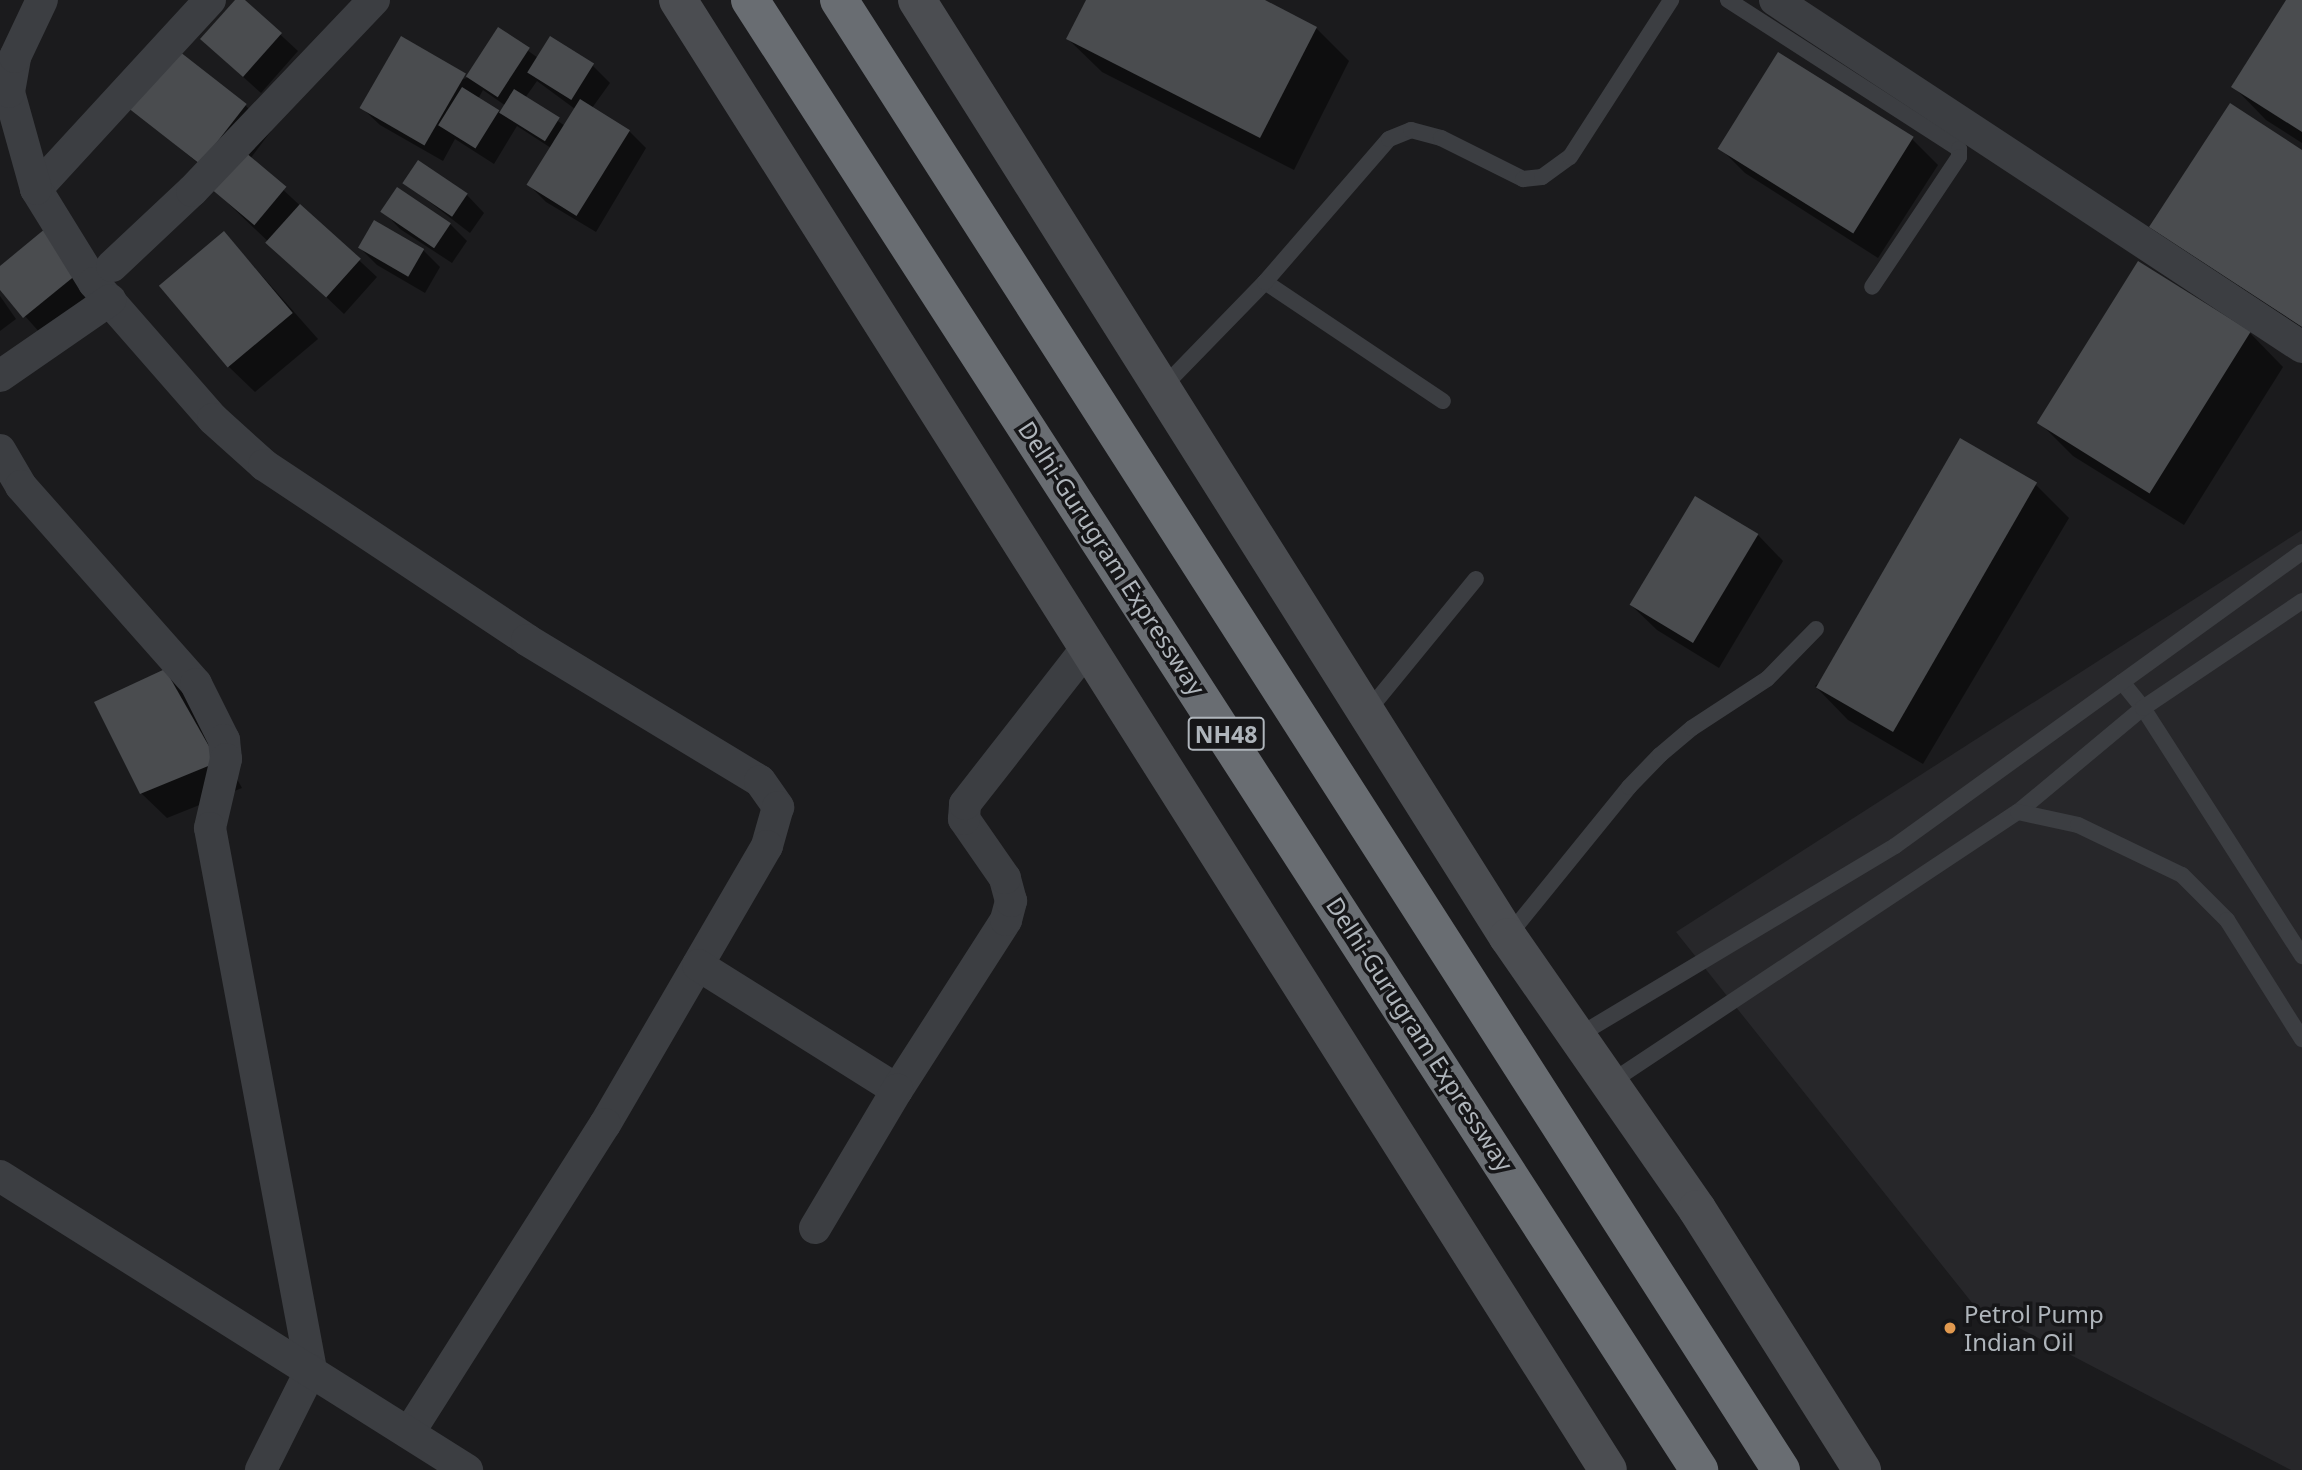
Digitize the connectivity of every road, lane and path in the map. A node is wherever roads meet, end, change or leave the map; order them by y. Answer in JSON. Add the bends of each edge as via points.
{"nodes":[{"id":1,"x":42,"y":0,"type":"edge"},
{"id":2,"x":210,"y":0,"type":"edge"},
{"id":3,"x":374,"y":0,"type":"edge"},
{"id":4,"x":678,"y":0,"type":"edge"},
{"id":5,"x":750,"y":0,"type":"edge"},
{"id":6,"x":839,"y":0,"type":"edge"},
{"id":7,"x":917,"y":0,"type":"edge"},
{"id":8,"x":1671,"y":0,"type":"edge"},
{"id":9,"x":1728,"y":0,"type":"edge"},
{"id":10,"x":1775,"y":0,"type":"edge"},
{"id":11,"x":36,"y":189,"type":"junction"},
{"id":12,"x":112,"y":266,"type":"dead end"},
{"id":13,"x":1265,"y":282,"type":"junction"},
{"id":14,"x":1872,"y":287,"type":"dead end"},
{"id":15,"x":110,"y":300,"type":"junction"},
{"id":16,"x":2302,"y":348,"type":"edge"},
{"id":17,"x":0,"y":376,"type":"edge"},
{"id":18,"x":1162,"y":388,"type":"junction"},
{"id":19,"x":1443,"y":401,"type":"dead end"},
{"id":20,"x":0,"y":450,"type":"edge"},
{"id":21,"x":2302,"y":552,"type":"edge"},
{"id":22,"x":1476,"y":579,"type":"dead end"},
{"id":23,"x":2302,"y":601,"type":"edge"},
{"id":24,"x":1816,"y":629,"type":"dead end"},
{"id":25,"x":1087,"y":648,"type":"junction"},
{"id":26,"x":2122,"y":682,"type":"junction"},
{"id":27,"x":2143,"y":708,"type":"junction"},
{"id":28,"x":1367,"y":712,"type":"junction"},
{"id":29,"x":2018,"y":813,"type":"junction"},
{"id":30,"x":1508,"y":937,"type":"junction"},
{"id":31,"x":2302,"y":956,"type":"edge"},
{"id":32,"x":698,"y":965,"type":"junction"},
{"id":33,"x":1576,"y":1037,"type":"junction"},
{"id":34,"x":2302,"y":1039,"type":"edge"},
{"id":35,"x":1608,"y":1084,"type":"junction"},
{"id":36,"x":897,"y":1090,"type":"junction"},
{"id":37,"x":0,"y":1177,"type":"edge"},
{"id":38,"x":815,"y":1228,"type":"dead end"},
{"id":39,"x":311,"y":1370,"type":"junction"},
{"id":40,"x":409,"y":1433,"type":"junction"},
{"id":41,"x":451,"y":1466,"type":"edge"},
{"id":42,"x":261,"y":1470,"type":"edge"},
{"id":43,"x":1608,"y":1470,"type":"edge"},
{"id":44,"x":1699,"y":1470,"type":"edge"},
{"id":45,"x":1781,"y":1470,"type":"edge"},
{"id":46,"x":1862,"y":1470,"type":"edge"}],
"edges":[{"from":1,"to":11,"type":"street","via":[[15,57],[9,92]]},
{"from":2,"to":11,"type":"street"},
{"from":3,"to":12,"type":"street","via":[[192,191]]},
{"from":4,"to":25,"type":"main road"},
{"from":5,"to":44,"type":"highway","name":"Delhi-Gurugram Expressway","number":"NH48"},
{"from":6,"to":45,"type":"highway","number":"NH48"},
{"from":7,"to":18,"type":"main road"},
{"from":8,"to":13,"type":"lane","via":[[1595,123],[1570,157],[1542,177],[1523,179],[1441,138],[1410,130],[1389,139],[1359,169]]},
{"from":9,"to":14,"type":"lane","via":[[1959,149],[1959,157]]},
{"from":10,"to":16,"type":"street"},
{"from":11,"to":15,"type":"street","via":[[54,225]]},
{"from":13,"to":18,"type":"lane"},
{"from":13,"to":19,"type":"lane"},
{"from":15,"to":17,"type":"street"},
{"from":15,"to":32,"type":"street","via":[[213,419],[264,465],[527,640],[768,788],[778,807],[771,837]]},
{"from":18,"to":28,"type":"main road"},
{"from":20,"to":39,"type":"street","via":[[21,486],[196,684],[218,723],[226,759],[210,828]]},
{"from":21,"to":26,"type":"lane"},
{"from":22,"to":28,"type":"lane"},
{"from":23,"to":27,"type":"lane"},
{"from":24,"to":30,"type":"lane","via":[[1767,679],[1660,755]]},
{"from":25,"to":36,"type":"street","via":[[965,804],[964,819],[1005,878],[1011,901],[1006,920]]},
{"from":25,"to":43,"type":"main road"},
{"from":26,"to":27,"type":"lane"},
{"from":26,"to":33,"type":"lane","via":[[1895,846]]},
{"from":27,"to":29,"type":"lane"},
{"from":27,"to":31,"type":"lane"},
{"from":28,"to":30,"type":"main road"},
{"from":29,"to":34,"type":"lane","via":[[2078,825],[2182,875],[2227,920]]},
{"from":29,"to":35,"type":"lane"},
{"from":30,"to":33,"type":"main road"},
{"from":32,"to":36,"type":"street"},
{"from":32,"to":40,"type":"street","via":[[605,1124]]},
{"from":33,"to":35,"type":"main road"},
{"from":35,"to":46,"type":"main road","via":[[1697,1209]]},
{"from":36,"to":38,"type":"street"},
{"from":37,"to":39,"type":"street"},
{"from":39,"to":40,"type":"street"},
{"from":39,"to":42,"type":"street"},
{"from":40,"to":41,"type":"street"}]}
